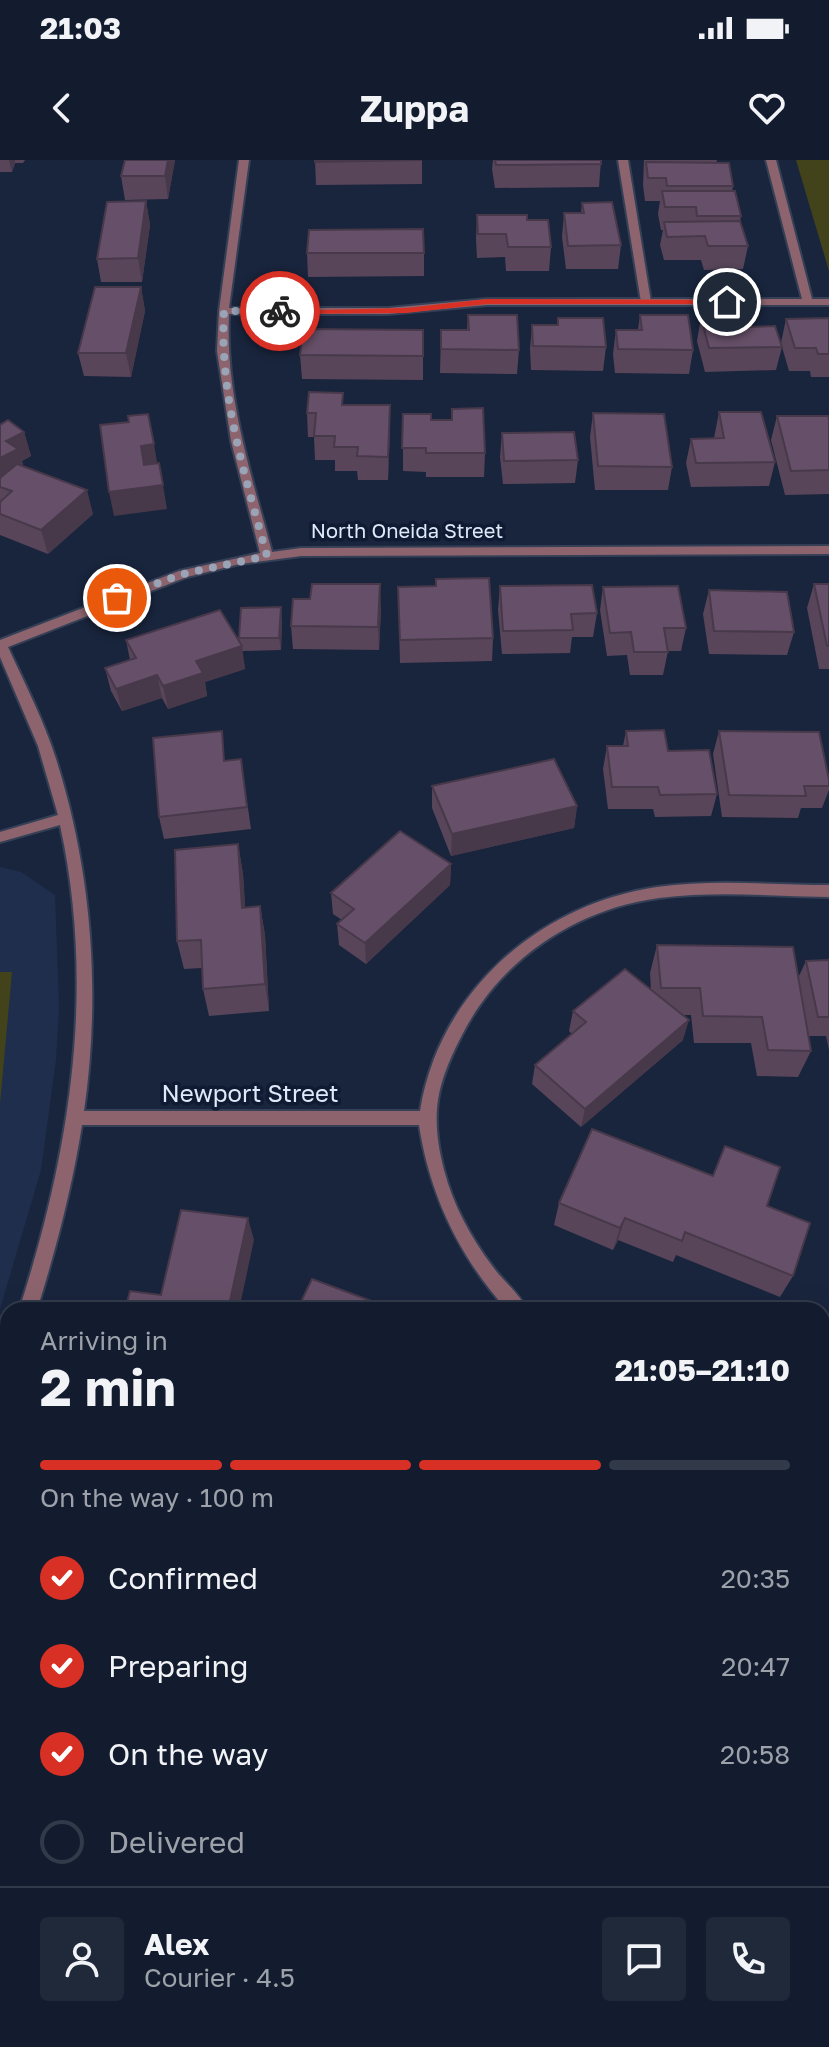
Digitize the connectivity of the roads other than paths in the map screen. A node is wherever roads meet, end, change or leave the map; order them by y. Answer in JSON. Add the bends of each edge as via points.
{"nodes":[{"id":1,"x":244,"y":160,"type":"edge"},
{"id":2,"x":623,"y":160,"type":"edge"},
{"id":3,"x":771,"y":160,"type":"edge"},
{"id":4,"x":646,"y":302,"type":"junction"},
{"id":5,"x":808,"y":302,"type":"junction"},
{"id":6,"x":829,"y":302,"type":"edge"},
{"id":7,"x":224,"y":311,"type":"junction"},
{"id":8,"x":829,"y":550,"type":"edge"},
{"id":9,"x":267,"y":556,"type":"junction"},
{"id":10,"x":0,"y":644,"type":"edge"},
{"id":11,"x":66,"y":818,"type":"junction"},
{"id":12,"x":0,"y":837,"type":"edge"},
{"id":13,"x":829,"y":891,"type":"edge"},
{"id":14,"x":74,"y":1118,"type":"junction"},
{"id":15,"x":426,"y":1118,"type":"junction"},
{"id":16,"x":30,"y":1302,"type":"edge"},
{"id":17,"x":510,"y":1302,"type":"edge"}],
"edges":[{"from":1,"to":7,"type":"street"},
{"from":2,"to":4,"type":"street"},
{"from":3,"to":5,"type":"street"},
{"from":4,"to":5,"type":"street"},
{"from":4,"to":7,"type":"street"},
{"from":5,"to":6,"type":"street"},
{"from":7,"to":9,"type":"street","via":[[228,394]]},
{"from":8,"to":9,"type":"street","name":"North Oneida Street","via":[[340,550]]},
{"from":9,"to":10,"type":"street","name":"North Oneida Street","via":[[183,574]]},
{"from":10,"to":11,"type":"street","via":[[50,761]]},
{"from":11,"to":12,"type":"street"},
{"from":11,"to":14,"type":"street","via":[[83,952]]},
{"from":13,"to":15,"type":"street","via":[[650,895],[607,904],[540,937],[480,988],[439,1065]]},
{"from":14,"to":15,"type":"street","name":"Newport Street"},
{"from":14,"to":16,"type":"street","via":[[67,1170]]},
{"from":15,"to":17,"type":"street","via":[[446,1207],[489,1280]]}]}
